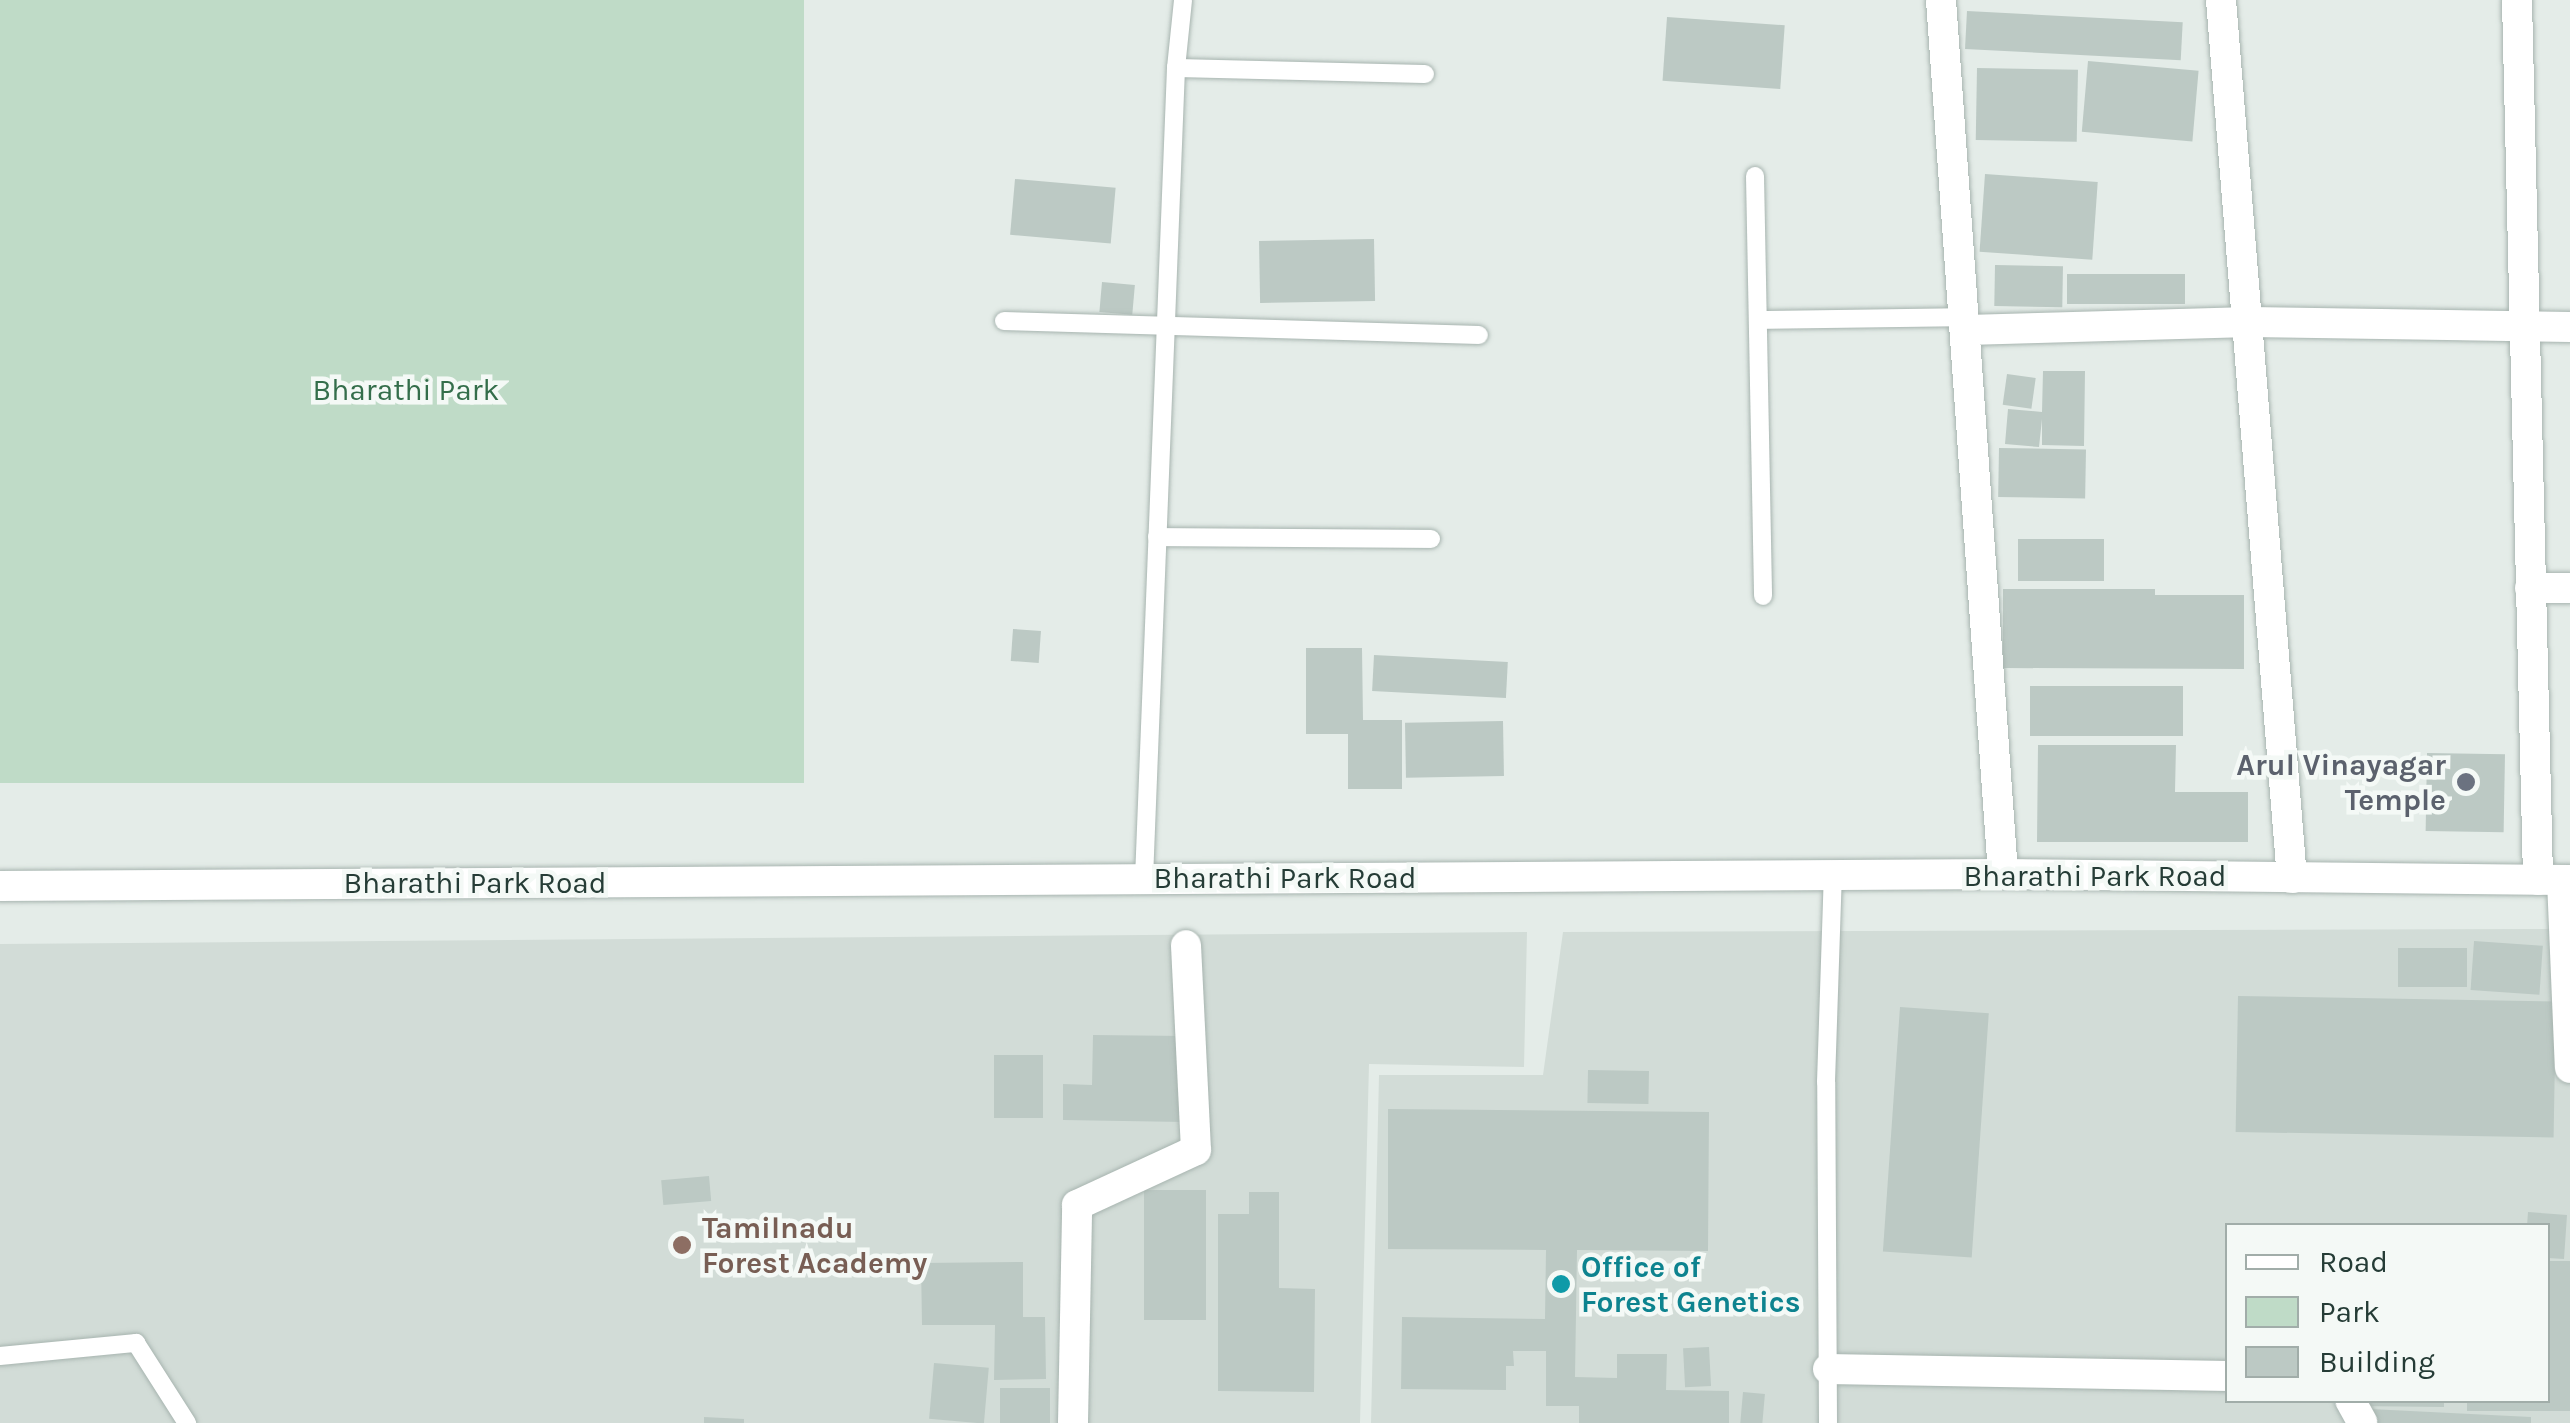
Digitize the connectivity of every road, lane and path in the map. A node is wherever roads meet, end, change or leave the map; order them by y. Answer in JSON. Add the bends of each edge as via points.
{"nodes":[{"id":1,"x":1183,"y":0,"type":"edge"},
{"id":2,"x":1941,"y":0,"type":"edge"},
{"id":3,"x":2222,"y":0,"type":"edge"},
{"id":4,"x":2517,"y":0,"type":"edge"},
{"id":5,"x":1176,"y":68,"type":"junction"},
{"id":6,"x":1424,"y":74,"type":"dead end"},
{"id":7,"x":1755,"y":176,"type":"dead end"},
{"id":8,"x":1004,"y":320,"type":"dead end"},
{"id":9,"x":1760,"y":320,"type":"junction"},
{"id":10,"x":2250,"y":322,"type":"junction"},
{"id":11,"x":1966,"y":324,"type":"junction"},
{"id":12,"x":1166,"y":326,"type":"junction"},
{"id":13,"x":2524,"y":328,"type":"junction"},
{"id":14,"x":2570,"y":328,"type":"edge"},
{"id":15,"x":1479,"y":335,"type":"dead end"},
{"id":16,"x":1157,"y":537,"type":"junction"},
{"id":17,"x":1431,"y":539,"type":"dead end"},
{"id":18,"x":2530,"y":588,"type":"junction"},
{"id":19,"x":2570,"y":588,"type":"edge"},
{"id":20,"x":1762,"y":596,"type":"dead end"},
{"id":21,"x":2004,"y":874,"type":"junction"},
{"id":22,"x":1833,"y":876,"type":"junction"},
{"id":23,"x":2292,"y":878,"type":"junction"},
{"id":24,"x":1144,"y":879,"type":"junction"},
{"id":25,"x":2557,"y":880,"type":"edge"},
{"id":26,"x":0,"y":886,"type":"edge"},
{"id":27,"x":1186,"y":945,"type":"dead end"},
{"id":28,"x":2570,"y":1068,"type":"edge"},
{"id":29,"x":0,"y":1356,"type":"edge"},
{"id":30,"x":1828,"y":1369,"type":"junction"},
{"id":31,"x":2225,"y":1376,"type":"edge"},
{"id":32,"x":187,"y":1423,"type":"edge"},
{"id":33,"x":1073,"y":1423,"type":"edge"},
{"id":34,"x":1828,"y":1423,"type":"edge"}],
"edges":[{"from":1,"to":5,"type":"lane"},
{"from":2,"to":11,"type":"street"},
{"from":3,"to":10,"type":"street"},
{"from":4,"to":13,"type":"street"},
{"from":5,"to":6,"type":"lane"},
{"from":5,"to":12,"type":"lane"},
{"from":7,"to":9,"type":"lane"},
{"from":8,"to":12,"type":"lane"},
{"from":9,"to":11,"type":"lane"},
{"from":9,"to":20,"type":"lane"},
{"from":10,"to":11,"type":"street"},
{"from":10,"to":13,"type":"street"},
{"from":10,"to":23,"type":"street"},
{"from":11,"to":21,"type":"street"},
{"from":12,"to":15,"type":"lane"},
{"from":12,"to":16,"type":"lane"},
{"from":13,"to":14,"type":"street"},
{"from":13,"to":18,"type":"street"},
{"from":16,"to":17,"type":"lane"},
{"from":16,"to":24,"type":"lane"},
{"from":18,"to":19,"type":"street"},
{"from":18,"to":25,"type":"street"},
{"from":21,"to":22,"type":"street","name":"Bharathi Park Road"},
{"from":21,"to":23,"type":"street","name":"Bharathi Park Road"},
{"from":22,"to":24,"type":"street","name":"Bharathi Park Road"},
{"from":22,"to":30,"type":"lane"},
{"from":23,"to":25,"type":"street","name":"Bharathi Park Road"},
{"from":24,"to":26,"type":"street","name":"Bharathi Park Road"},
{"from":25,"to":28,"type":"street"},
{"from":27,"to":33,"type":"street","via":[[1196,1150],[1077,1205]]},
{"from":29,"to":32,"type":"lane","via":[[136,1343]]},
{"from":30,"to":31,"type":"street"},
{"from":30,"to":34,"type":"lane"}]}
